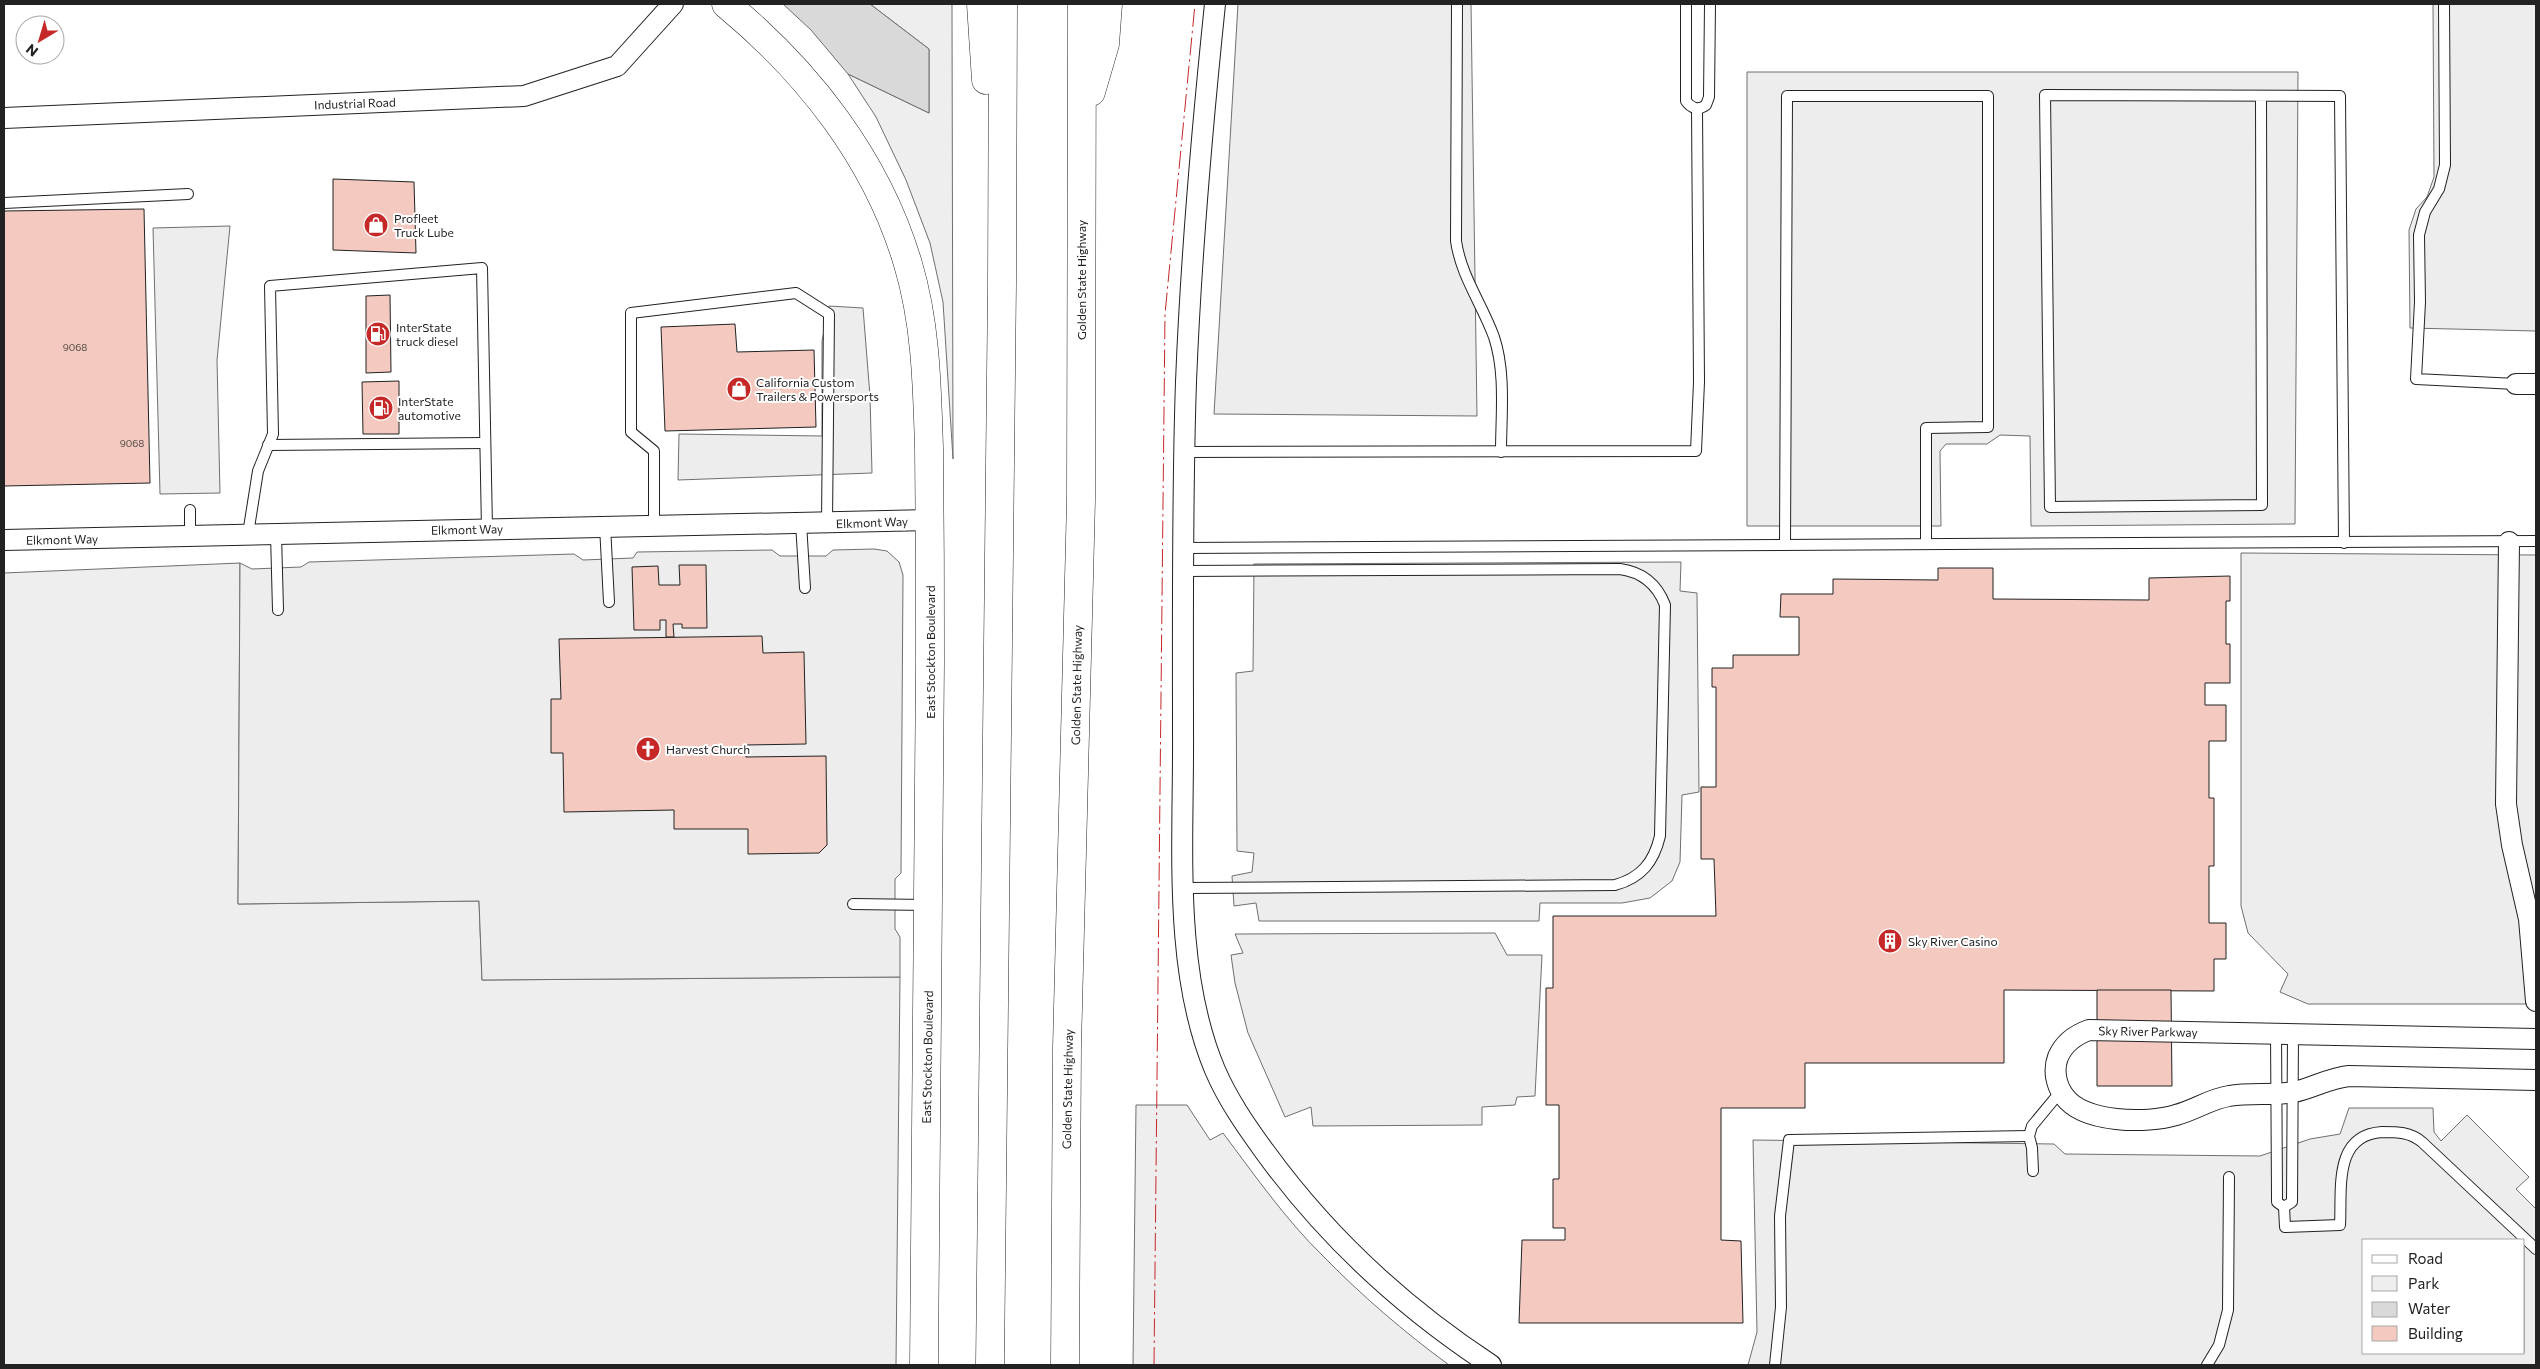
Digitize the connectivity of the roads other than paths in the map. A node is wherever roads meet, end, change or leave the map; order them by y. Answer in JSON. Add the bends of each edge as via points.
{"nodes":[{"id":1,"x":673,"y":4,"type":"edge"},
{"id":2,"x":726,"y":4,"type":"edge"},
{"id":3,"x":981,"y":4,"type":"edge"},
{"id":4,"x":1003,"y":4,"type":"edge"},
{"id":5,"x":1082,"y":4,"type":"edge"},
{"id":6,"x":1108,"y":4,"type":"edge"},
{"id":7,"x":1215,"y":4,"type":"edge"},
{"id":8,"x":1457,"y":4,"type":"edge"},
{"id":9,"x":1686,"y":4,"type":"edge"},
{"id":10,"x":1710,"y":4,"type":"edge"},
{"id":11,"x":2444,"y":4,"type":"edge"},
{"id":12,"x":2261,"y":96,"type":"junction"},
{"id":13,"x":1697,"y":109,"type":"junction"},
{"id":14,"x":4,"y":118,"type":"edge"},
{"id":15,"x":1081,"y":125,"type":"junction"},
{"id":16,"x":188,"y":194,"type":"dead end"},
{"id":17,"x":4,"y":203,"type":"edge"},
{"id":18,"x":1002,"y":284,"type":"junction"},
{"id":19,"x":2516,"y":384,"type":"joint"},
{"id":20,"x":2536,"y":384,"type":"edge"},
{"id":21,"x":485,"y":443,"type":"junction"},
{"id":22,"x":268,"y":445,"type":"junction"},
{"id":23,"x":1184,"y":452,"type":"junction"},
{"id":24,"x":1501,"y":452,"type":"junction"},
{"id":25,"x":190,"y":510,"type":"dead end"},
{"id":26,"x":930,"y":520,"type":"junction"},
{"id":27,"x":801,"y":523,"type":"junction"},
{"id":28,"x":827,"y":523,"type":"junction"},
{"id":29,"x":654,"y":525,"type":"junction"},
{"id":30,"x":605,"y":526,"type":"junction"},
{"id":31,"x":486,"y":529,"type":"junction"},
{"id":32,"x":248,"y":534,"type":"junction"},
{"id":33,"x":276,"y":534,"type":"junction"},
{"id":34,"x":190,"y":536,"type":"junction"},
{"id":35,"x":4,"y":540,"type":"edge"},
{"id":36,"x":2536,"y":541,"type":"edge"},
{"id":37,"x":2510,"y":542,"type":"junction"},
{"id":38,"x":2344,"y":543,"type":"junction"},
{"id":39,"x":1926,"y":544,"type":"junction"},
{"id":40,"x":1785,"y":545,"type":"junction"},
{"id":41,"x":1183,"y":548,"type":"junction"},
{"id":42,"x":1183,"y":571,"type":"junction"},
{"id":43,"x":804,"y":588,"type":"dead end"},
{"id":44,"x":609,"y":602,"type":"dead end"},
{"id":45,"x":278,"y":610,"type":"dead end"},
{"id":46,"x":1184,"y":888,"type":"junction"},
{"id":47,"x":853,"y":904,"type":"dead end"},
{"id":48,"x":928,"y":905,"type":"junction"},
{"id":49,"x":2536,"y":1001,"type":"edge"},
{"id":50,"x":2284,"y":1033,"type":"junction"},
{"id":51,"x":2536,"y":1039,"type":"edge"},
{"id":52,"x":2536,"y":1080,"type":"edge"},
{"id":53,"x":2061,"y":1091,"type":"junction"},
{"id":54,"x":2284,"y":1093,"type":"junction"},
{"id":55,"x":2029,"y":1136,"type":"junction"},
{"id":56,"x":2033,"y":1171,"type":"dead end"},
{"id":57,"x":2229,"y":1177,"type":"dead end"},
{"id":58,"x":2284,"y":1207,"type":"junction"},
{"id":59,"x":2536,"y":1249,"type":"edge"},
{"id":60,"x":924,"y":1365,"type":"edge"},
{"id":61,"x":990,"y":1365,"type":"edge"},
{"id":62,"x":1065,"y":1365,"type":"edge"},
{"id":63,"x":1490,"y":1365,"type":"edge"},
{"id":64,"x":1775,"y":1365,"type":"edge"},
{"id":65,"x":2207,"y":1365,"type":"edge"}],
"edges":[{"from":1,"to":14,"type":"street","name":"Industrial Road","via":[[618,66],[524,96]]},
{"from":2,"to":26,"type":"main road","name":"East Stockton Boulevard","via":[[801,73],[837,119],[891,218],[908,263],[927,364]]},
{"from":3,"to":18,"type":"main road"},
{"from":4,"to":18,"type":"main road"},
{"from":5,"to":15,"type":"main road","name":"Golden State Highway"},
{"from":6,"to":15,"type":"main road","via":[[1104,44]]},
{"from":7,"to":23,"type":"street","via":[[1193,251]]},
{"from":8,"to":24,"type":"lane","via":[[1456,241],[1461,268],[1488,324],[1498,356]]},
{"from":9,"to":13,"type":"lane","via":[[1686,101]]},
{"from":10,"to":13,"type":"lane","via":[[1709,97],[1706,105]]},
{"from":11,"to":19,"type":"lane","via":[[2445,165],[2439,189],[2426,212],[2419,234],[2416,379]]},
{"from":12,"to":12,"type":"lane","via":[[2045,95],[2050,507],[2262,505]]},
{"from":12,"to":38,"type":"lane","via":[[2340,96]]},
{"from":13,"to":24,"type":"lane","via":[[1699,382],[1696,451]]},
{"from":15,"to":62,"type":"main road","name":"Golden State Highway","via":[[1081,500],[1067,1047]]},
{"from":16,"to":17,"type":"lane"},
{"from":18,"to":61,"type":"main road"},
{"from":19,"to":20,"type":"street"},
{"from":21,"to":22,"type":"lane"},
{"from":21,"to":22,"type":"lane","via":[[482,268],[270,286],[273,434]]},
{"from":21,"to":31,"type":"lane"},
{"from":22,"to":32,"type":"lane","via":[[258,471]]},
{"from":23,"to":24,"type":"lane"},
{"from":23,"to":41,"type":"street"},
{"from":25,"to":34,"type":"lane"},
{"from":26,"to":28,"type":"street","name":"Elkmont Way"},
{"from":26,"to":48,"type":"main road","name":"East Stockton Boulevard"},
{"from":27,"to":28,"type":"street","name":"Elkmont Way"},
{"from":27,"to":29,"type":"street","name":"Elkmont Way"},
{"from":27,"to":43,"type":"lane"},
{"from":28,"to":29,"type":"lane","via":[[829,314],[796,293],[631,313],[631,432],[654,451]]},
{"from":29,"to":30,"type":"street","name":"Elkmont Way"},
{"from":30,"to":31,"type":"street","name":"Elkmont Way"},
{"from":30,"to":44,"type":"lane"},
{"from":31,"to":33,"type":"street","name":"Elkmont Way"},
{"from":32,"to":33,"type":"street","name":"Elkmont Way"},
{"from":32,"to":34,"type":"street","name":"Elkmont Way"},
{"from":33,"to":45,"type":"lane"},
{"from":34,"to":35,"type":"street","name":"Elkmont Way"},
{"from":36,"to":37,"type":"lane"},
{"from":37,"to":38,"type":"lane"},
{"from":37,"to":49,"type":"street","via":[[2506,804],[2529,920]]},
{"from":38,"to":39,"type":"lane"},
{"from":39,"to":40,"type":"lane"},
{"from":39,"to":40,"type":"lane","via":[[1926,428],[1988,427],[1988,96],[1787,96]]},
{"from":40,"to":41,"type":"lane"},
{"from":41,"to":42,"type":"street"},
{"from":42,"to":46,"type":"street"},
{"from":42,"to":46,"type":"lane","via":[[1620,569],[1636,572],[1650,581],[1665,605],[1660,836],[1652,860],[1635,877],[1615,885]]},
{"from":46,"to":63,"type":"street","via":[[1187,945],[1198,1017],[1214,1068],[1238,1114],[1281,1174],[1340,1241],[1399,1296]]},
{"from":47,"to":48,"type":"lane"},
{"from":48,"to":60,"type":"main road","name":"East Stockton Boulevard"},
{"from":50,"to":51,"type":"street","name":"Sky River Parkway"},
{"from":50,"to":53,"type":"street","name":"Sky River Parkway","via":[[2089,1030],[2070,1040],[2058,1058],[2056,1080]]},
{"from":50,"to":54,"type":"lane"},
{"from":50,"to":54,"type":"lane"},
{"from":52,"to":54,"type":"street","via":[[2349,1076]]},
{"from":53,"to":54,"type":"street","via":[[2077,1108],[2124,1120],[2170,1117],[2231,1095]]},
{"from":53,"to":55,"type":"lane","via":[[2040,1114]]},
{"from":54,"to":58,"type":"lane","via":[[2277,1202]]},
{"from":54,"to":58,"type":"lane","via":[[2292,1202]]},
{"from":55,"to":56,"type":"lane"},
{"from":55,"to":64,"type":"lane","via":[[1789,1140],[1780,1216],[1781,1307]]},
{"from":57,"to":65,"type":"lane","via":[[2228,1310],[2219,1344]]},
{"from":58,"to":59,"type":"lane","via":[[2285,1226],[2340,1225],[2344,1164],[2349,1148],[2372,1133],[2403,1132],[2422,1142]]}]}
